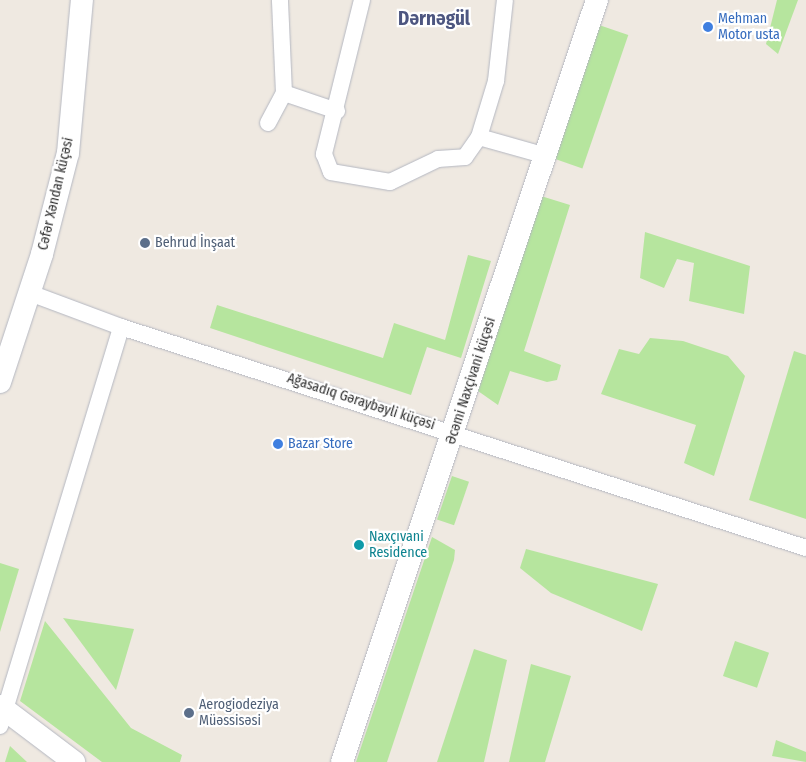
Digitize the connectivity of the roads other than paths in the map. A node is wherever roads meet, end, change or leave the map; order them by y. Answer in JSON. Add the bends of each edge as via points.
{"nodes":[{"id":1,"x":82,"y":0,"type":"edge"},
{"id":2,"x":280,"y":0,"type":"edge"},
{"id":3,"x":362,"y":0,"type":"edge"},
{"id":4,"x":504,"y":0,"type":"edge"},
{"id":5,"x":597,"y":0,"type":"edge"},
{"id":6,"x":284,"y":93,"type":"junction"},
{"id":7,"x":337,"y":111,"type":"junction"},
{"id":8,"x":268,"y":123,"type":"dead end"},
{"id":9,"x":480,"y":137,"type":"junction"},
{"id":10,"x":542,"y":155,"type":"junction"},
{"id":11,"x":30,"y":293,"type":"junction"},
{"id":12,"x":121,"y":327,"type":"junction"},
{"id":13,"x":0,"y":382,"type":"edge"},
{"id":14,"x":455,"y":432,"type":"junction"},
{"id":15,"x":806,"y":548,"type":"edge"},
{"id":16,"x":2,"y":714,"type":"edge"},
{"id":17,"x":74,"y":762,"type":"edge"},
{"id":18,"x":342,"y":762,"type":"edge"}],
"edges":[{"from":1,"to":11,"type":"street","name":"Cəfər Xəndan küçəsi","via":[[68,153]]},
{"from":2,"to":6,"type":"street"},
{"from":3,"to":7,"type":"street"},
{"from":4,"to":9,"type":"street","via":[[496,81]]},
{"from":5,"to":10,"type":"street","name":"Əcəmi Naxçivani küçəsi"},
{"from":6,"to":7,"type":"street"},
{"from":6,"to":8,"type":"street"},
{"from":7,"to":9,"type":"street","via":[[324,154],[332,172],[390,182],[438,159],[465,157]]},
{"from":9,"to":10,"type":"street"},
{"from":10,"to":14,"type":"street","name":"Əcəmi Naxçivani küçəsi"},
{"from":11,"to":12,"type":"street","name":"Ağasadıq Gəraybəyli küçəsi"},
{"from":11,"to":13,"type":"street","name":"Cəfər Xəndan küçəsi"},
{"from":12,"to":14,"type":"street","name":"Ağasadıq Gəraybəyli küçəsi"},
{"from":12,"to":16,"type":"street"},
{"from":14,"to":15,"type":"street","name":"Ağasadıq Gəraybəyli küçəsi"},
{"from":14,"to":18,"type":"street","name":"Əcəmi Naxçivani küçəsi"},
{"from":16,"to":17,"type":"street"}]}
